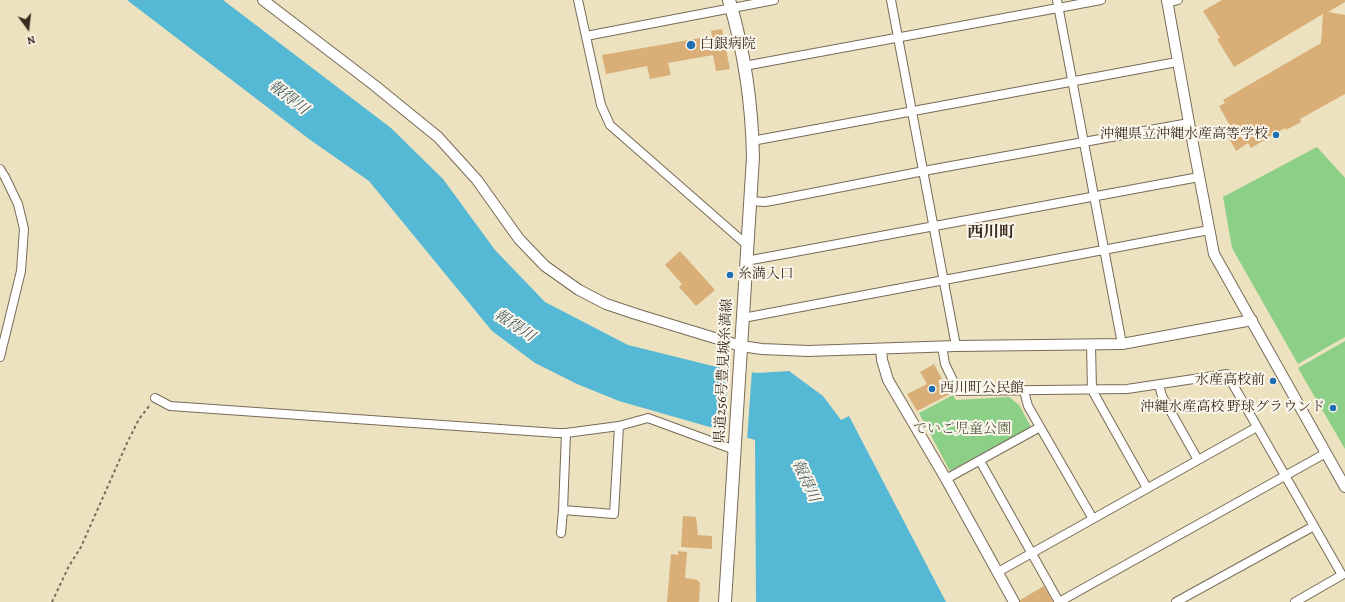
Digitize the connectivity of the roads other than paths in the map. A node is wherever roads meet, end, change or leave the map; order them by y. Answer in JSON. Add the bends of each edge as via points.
{"nodes":[{"id":1,"x":263,"y":0,"type":"edge"},
{"id":2,"x":578,"y":0,"type":"edge"},
{"id":3,"x":774,"y":0,"type":"edge"},
{"id":4,"x":891,"y":0,"type":"edge"},
{"id":5,"x":1101,"y":0,"type":"edge"},
{"id":6,"x":1178,"y":0,"type":"edge"},
{"id":7,"x":1167,"y":1,"type":"edge"},
{"id":8,"x":730,"y":4,"type":"edge"},
{"id":9,"x":1058,"y":4,"type":"edge"},
{"id":10,"x":586,"y":36,"type":"junction"},
{"id":11,"x":898,"y":38,"type":"junction"},
{"id":12,"x":1177,"y":62,"type":"junction"},
{"id":13,"x":744,"y":66,"type":"junction"},
{"id":14,"x":1072,"y":81,"type":"junction"},
{"id":15,"x":912,"y":111,"type":"junction"},
{"id":16,"x":1189,"y":123,"type":"junction"},
{"id":17,"x":752,"y":141,"type":"junction"},
{"id":18,"x":1084,"y":143,"type":"junction"},
{"id":19,"x":0,"y":169,"type":"edge"},
{"id":20,"x":923,"y":172,"type":"junction"},
{"id":21,"x":1199,"y":177,"type":"junction"},
{"id":22,"x":1094,"y":196,"type":"junction"},
{"id":23,"x":750,"y":201,"type":"junction"},
{"id":24,"x":933,"y":226,"type":"junction"},
{"id":25,"x":1209,"y":230,"type":"junction"},
{"id":26,"x":747,"y":245,"type":"junction"},
{"id":27,"x":1104,"y":250,"type":"junction"},
{"id":28,"x":746,"y":261,"type":"junction"},
{"id":29,"x":944,"y":280,"type":"junction"},
{"id":30,"x":742,"y":318,"type":"junction"},
{"id":31,"x":1252,"y":320,"type":"junction"},
{"id":32,"x":1122,"y":344,"type":"junction"},
{"id":33,"x":1091,"y":345,"type":"junction"},
{"id":34,"x":741,"y":346,"type":"junction"},
{"id":35,"x":942,"y":346,"type":"junction"},
{"id":36,"x":956,"y":346,"type":"junction"},
{"id":37,"x":880,"y":349,"type":"junction"},
{"id":38,"x":0,"y":356,"type":"edge"},
{"id":39,"x":1159,"y":385,"type":"junction"},
{"id":40,"x":1092,"y":390,"type":"junction"},
{"id":41,"x":1024,"y":391,"type":"junction"},
{"id":42,"x":155,"y":398,"type":"road end"},
{"id":43,"x":619,"y":426,"type":"junction"},
{"id":44,"x":1258,"y":427,"type":"junction"},
{"id":45,"x":1040,"y":428,"type":"junction"},
{"id":46,"x":566,"y":433,"type":"junction"},
{"id":47,"x":735,"y":446,"type":"junction"},
{"id":48,"x":1326,"y":453,"type":"junction"},
{"id":49,"x":1198,"y":460,"type":"junction"},
{"id":50,"x":980,"y":461,"type":"junction"},
{"id":51,"x":1285,"y":476,"type":"junction"},
{"id":52,"x":946,"y":479,"type":"junction"},
{"id":53,"x":1147,"y":488,"type":"junction"},
{"id":54,"x":1345,"y":488,"type":"edge"},
{"id":55,"x":563,"y":510,"type":"junction"},
{"id":56,"x":1093,"y":519,"type":"junction"},
{"id":57,"x":1314,"y":526,"type":"junction"},
{"id":58,"x":561,"y":533,"type":"dead end"},
{"id":59,"x":1032,"y":553,"type":"junction"},
{"id":60,"x":998,"y":572,"type":"junction"},
{"id":61,"x":725,"y":602,"type":"edge"},
{"id":62,"x":1014,"y":602,"type":"edge"},
{"id":63,"x":1059,"y":602,"type":"edge"},
{"id":64,"x":1176,"y":602,"type":"edge"},
{"id":65,"x":1295,"y":602,"type":"edge"}],
"edges":[{"from":1,"to":34,"type":"street","via":[[438,137],[477,180],[519,239],[556,274],[606,304]]},
{"from":2,"to":10,"type":"street"},
{"from":3,"to":8,"type":"street"},
{"from":4,"to":11,"type":"street"},
{"from":5,"to":9,"type":"street"},
{"from":6,"to":7,"type":"street"},
{"from":7,"to":12,"type":"street"},
{"from":8,"to":10,"type":"street"},
{"from":8,"to":13,"type":"main road","name":"県道256号豊見城糸満線"},
{"from":9,"to":11,"type":"street"},
{"from":9,"to":14,"type":"street"},
{"from":10,"to":26,"type":"street","via":[[602,105],[610,125]]},
{"from":11,"to":13,"type":"street"},
{"from":11,"to":15,"type":"street"},
{"from":12,"to":14,"type":"street"},
{"from":12,"to":16,"type":"street"},
{"from":13,"to":17,"type":"main road","name":"県道256号豊見城糸満線"},
{"from":14,"to":15,"type":"street"},
{"from":14,"to":18,"type":"street"},
{"from":15,"to":17,"type":"street"},
{"from":15,"to":20,"type":"street"},
{"from":16,"to":18,"type":"street"},
{"from":16,"to":21,"type":"street"},
{"from":17,"to":23,"type":"main road","name":"県道256号豊見城糸満線"},
{"from":18,"to":20,"type":"street"},
{"from":18,"to":22,"type":"street"},
{"from":19,"to":38,"type":"street","via":[[18,204],[24,230],[21,271]]},
{"from":20,"to":23,"type":"street","via":[[771,201]]},
{"from":20,"to":24,"type":"street"},
{"from":21,"to":22,"type":"street"},
{"from":21,"to":25,"type":"street"},
{"from":22,"to":24,"type":"street"},
{"from":22,"to":27,"type":"street"},
{"from":23,"to":26,"type":"main road","name":"県道256号豊見城糸満線"},
{"from":24,"to":28,"type":"street"},
{"from":24,"to":29,"type":"street"},
{"from":25,"to":27,"type":"street"},
{"from":25,"to":31,"type":"street","via":[[1214,254]]},
{"from":26,"to":28,"type":"main road","name":"県道256号豊見城糸満線"},
{"from":27,"to":29,"type":"street"},
{"from":27,"to":32,"type":"street"},
{"from":28,"to":30,"type":"main road","name":"県道256号豊見城糸満線"},
{"from":29,"to":30,"type":"street"},
{"from":29,"to":36,"type":"street"},
{"from":30,"to":34,"type":"main road","name":"県道256号豊見城糸満線"},
{"from":31,"to":32,"type":"street"},
{"from":31,"to":48,"type":"street"},
{"from":32,"to":33,"type":"street"},
{"from":33,"to":36,"type":"street"},
{"from":33,"to":40,"type":"street"},
{"from":34,"to":37,"type":"street","via":[[791,350]]},
{"from":34,"to":47,"type":"main road","name":"県道256号豊見城糸満線"},
{"from":35,"to":36,"type":"street"},
{"from":35,"to":37,"type":"street"},
{"from":35,"to":41,"type":"street","via":[[945,364],[958,391]]},
{"from":37,"to":52,"type":"street","via":[[888,380]]},
{"from":39,"to":40,"type":"street","via":[[1126,390]]},
{"from":39,"to":44,"type":"street","via":[[1227,374]]},
{"from":39,"to":49,"type":"street","via":[[1162,396]]},
{"from":40,"to":41,"type":"street"},
{"from":40,"to":53,"type":"street"},
{"from":41,"to":45,"type":"street","via":[[1028,406]]},
{"from":42,"to":46,"type":"street","via":[[170,406]]},
{"from":43,"to":46,"type":"street"},
{"from":43,"to":47,"type":"street","via":[[648,418]]},
{"from":43,"to":55,"type":"street","via":[[614,514]]},
{"from":44,"to":49,"type":"street"},
{"from":44,"to":51,"type":"street"},
{"from":45,"to":50,"type":"street"},
{"from":45,"to":56,"type":"street"},
{"from":46,"to":55,"type":"street"},
{"from":47,"to":61,"type":"main road","name":"県道256号豊見城糸満線"},
{"from":48,"to":51,"type":"street"},
{"from":48,"to":54,"type":"street"},
{"from":49,"to":53,"type":"street"},
{"from":50,"to":52,"type":"street"},
{"from":50,"to":59,"type":"street"},
{"from":51,"to":57,"type":"street"},
{"from":51,"to":63,"type":"street"},
{"from":52,"to":60,"type":"street"},
{"from":53,"to":56,"type":"street"},
{"from":55,"to":58,"type":"street"},
{"from":56,"to":59,"type":"street"},
{"from":57,"to":64,"type":"street"},
{"from":57,"to":65,"type":"street","via":[[1342,575]]},
{"from":59,"to":60,"type":"street"},
{"from":59,"to":63,"type":"street"},
{"from":60,"to":62,"type":"street"}]}
